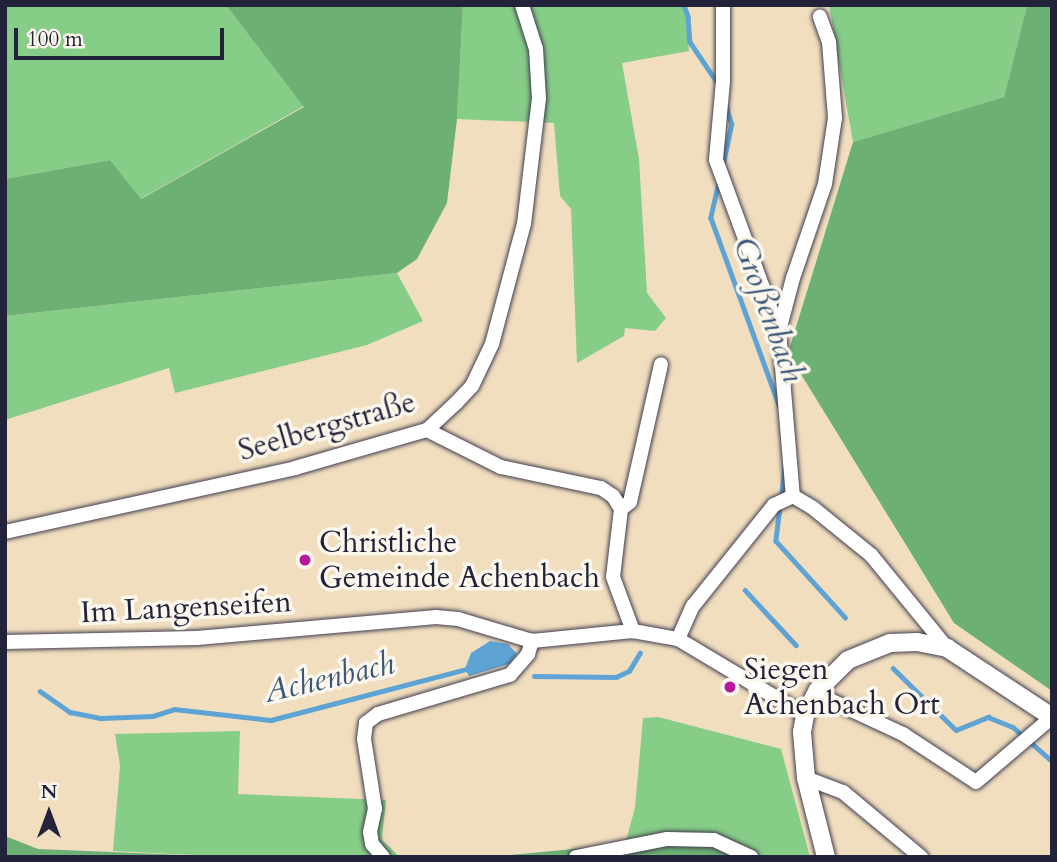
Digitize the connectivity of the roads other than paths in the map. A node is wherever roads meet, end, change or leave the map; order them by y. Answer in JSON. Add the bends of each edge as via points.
{"nodes":[{"id":1,"x":522,"y":5,"type":"edge"},
{"id":2,"x":723,"y":5,"type":"edge"},
{"id":3,"x":820,"y":17,"type":"dead end"},
{"id":4,"x":779,"y":331,"type":"junction"},
{"id":5,"x":661,"y":364,"type":"dead end"},
{"id":6,"x":427,"y":430,"type":"junction"},
{"id":7,"x":793,"y":496,"type":"junction"},
{"id":8,"x":621,"y":509,"type":"junction"},
{"id":9,"x":5,"y":532,"type":"edge"},
{"id":10,"x":634,"y":631,"type":"junction"},
{"id":11,"x":678,"y":639,"type":"junction"},
{"id":12,"x":532,"y":640,"type":"junction"},
{"id":13,"x":5,"y":642,"type":"edge"},
{"id":14,"x":947,"y":648,"type":"junction"},
{"id":15,"x":818,"y":691,"type":"junction"},
{"id":16,"x":805,"y":715,"type":"junction"},
{"id":17,"x":1052,"y":717,"type":"edge"},
{"id":18,"x":806,"y":778,"type":"junction"},
{"id":19,"x":383,"y":857,"type":"edge"},
{"id":20,"x":576,"y":857,"type":"edge"},
{"id":21,"x":751,"y":857,"type":"edge"},
{"id":22,"x":827,"y":857,"type":"edge"},
{"id":23,"x":920,"y":857,"type":"edge"}],
"edges":[{"from":1,"to":6,"type":"street","name":"Seelbergstraße","via":[[536,49],[539,99],[524,224],[492,344],[481,368],[472,386]]},
{"from":2,"to":4,"type":"street","via":[[716,160]]},
{"from":3,"to":4,"type":"street","via":[[828,42],[835,118],[825,184]]},
{"from":4,"to":7,"type":"street"},
{"from":5,"to":8,"type":"street","via":[[630,502]]},
{"from":6,"to":8,"type":"street","via":[[501,467],[601,488]]},
{"from":6,"to":9,"type":"street","name":"Seelbergstraße","via":[[295,468]]},
{"from":7,"to":11,"type":"street","via":[[774,505],[694,606]]},
{"from":7,"to":14,"type":"street","via":[[871,555]]},
{"from":8,"to":10,"type":"street","via":[[613,577]]},
{"from":10,"to":11,"type":"street","name":"Im Langenseifen"},
{"from":10,"to":12,"type":"street","name":"Im Langenseifen"},
{"from":11,"to":16,"type":"street","name":"Im Langenseifen"},
{"from":12,"to":13,"type":"street","name":"Im Langenseifen","via":[[436,617],[197,638]]},
{"from":12,"to":19,"type":"street","via":[[528,654],[510,674],[379,714],[366,723],[364,739],[375,809],[370,832],[372,844]]},
{"from":14,"to":15,"type":"main road","via":[[917,642],[868,649],[848,660]]},
{"from":14,"to":17,"type":"main road"},
{"from":15,"to":16,"type":"main road"},
{"from":15,"to":17,"type":"street","via":[[903,734],[976,782]]},
{"from":16,"to":18,"type":"main road"},
{"from":18,"to":22,"type":"main road"},
{"from":18,"to":23,"type":"street","via":[[843,792]]},
{"from":20,"to":21,"type":"street","via":[[667,839],[714,840]]}]}
